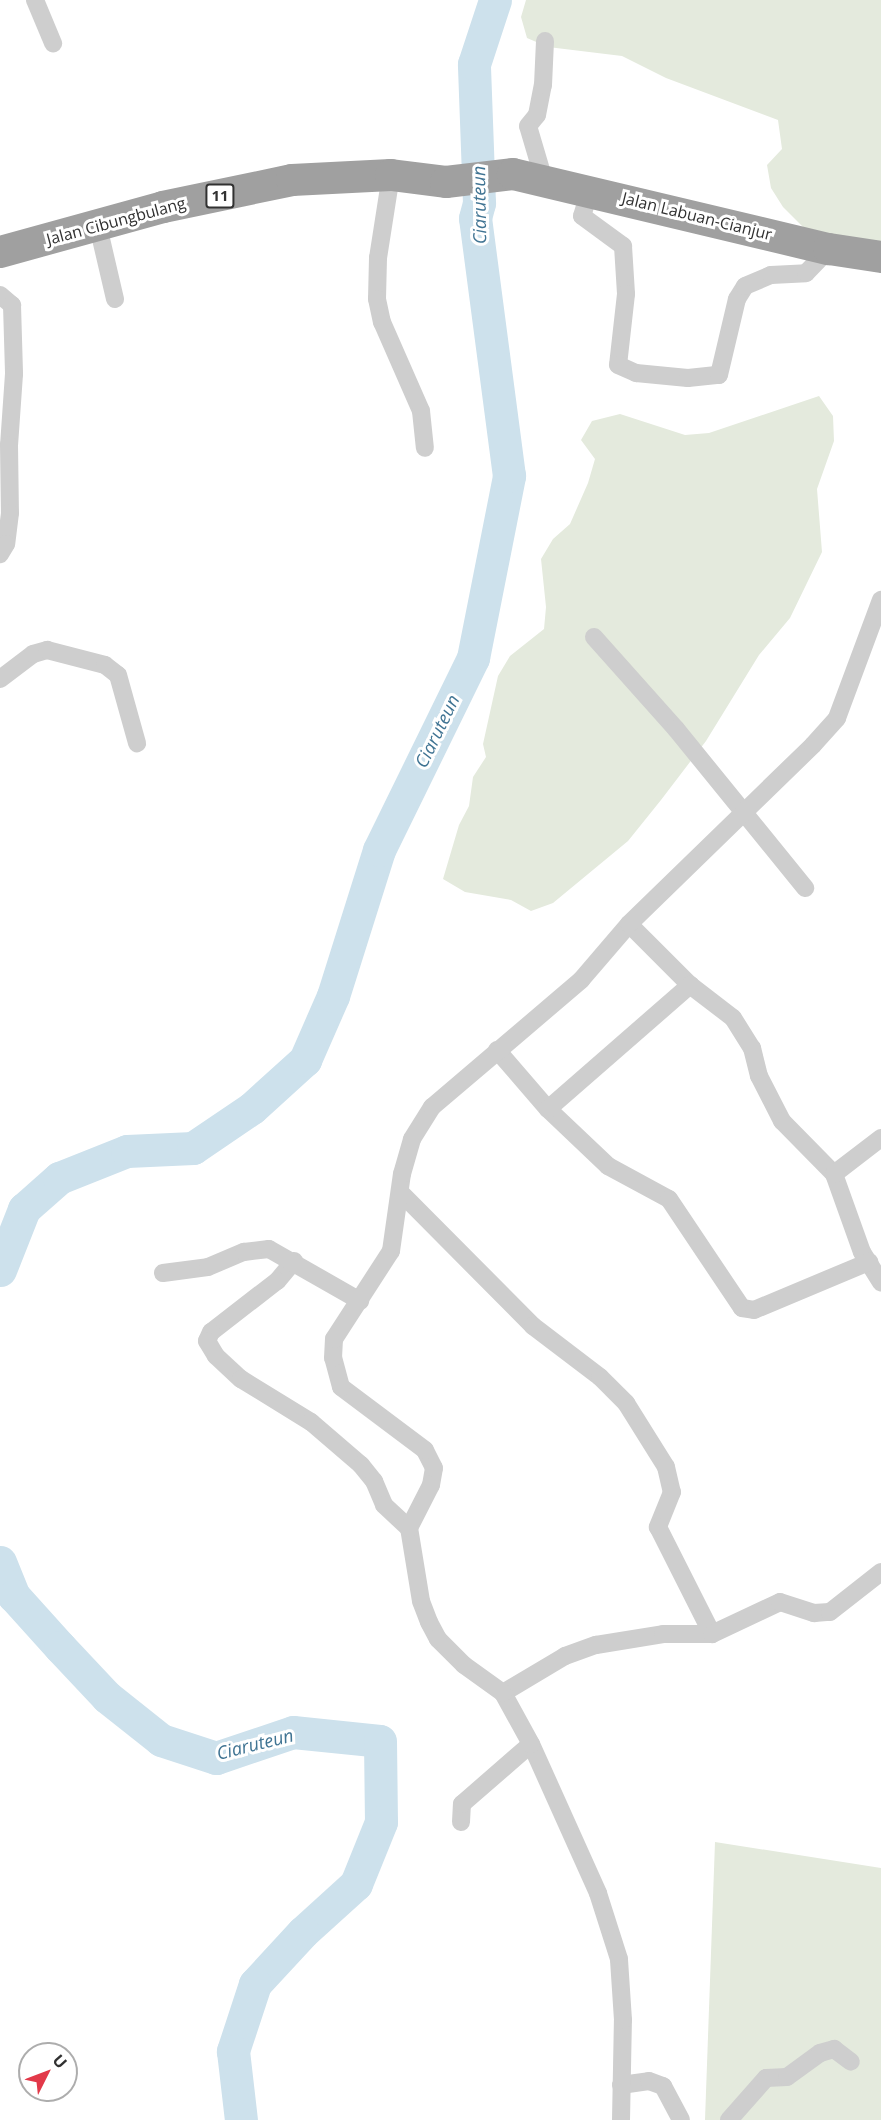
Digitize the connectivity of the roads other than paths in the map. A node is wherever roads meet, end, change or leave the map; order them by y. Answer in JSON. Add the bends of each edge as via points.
{"nodes":[{"id":1,"x":35,"y":0,"type":"edge"},
{"id":2,"x":545,"y":41,"type":"dead end"},
{"id":3,"x":53,"y":43,"type":"dead end"},
{"id":4,"x":392,"y":175,"type":"junction"},
{"id":5,"x":544,"y":180,"type":"junction"},
{"id":6,"x":446,"y":182,"type":"joint"},
{"id":7,"x":590,"y":190,"type":"junction"},
{"id":8,"x":98,"y":226,"type":"junction"},
{"id":9,"x":830,"y":249,"type":"junction"},
{"id":10,"x":0,"y":252,"type":"edge"},
{"id":11,"x":881,"y":257,"type":"edge"},
{"id":12,"x":0,"y":295,"type":"edge"},
{"id":13,"x":115,"y":299,"type":"dead end"},
{"id":14,"x":425,"y":448,"type":"dead end"},
{"id":15,"x":0,"y":554,"type":"edge"},
{"id":16,"x":881,"y":600,"type":"edge"},
{"id":17,"x":594,"y":637,"type":"dead end"},
{"id":18,"x":0,"y":679,"type":"edge"},
{"id":19,"x":137,"y":743,"type":"dead end"},
{"id":20,"x":744,"y":811,"type":"junction"},
{"id":21,"x":805,"y":888,"type":"dead end"},
{"id":22,"x":629,"y":924,"type":"junction"},
{"id":23,"x":690,"y":986,"type":"junction"},
{"id":24,"x":497,"y":1050,"type":"junction"},
{"id":25,"x":548,"y":1108,"type":"junction"},
{"id":26,"x":881,"y":1138,"type":"edge"},
{"id":27,"x":834,"y":1174,"type":"junction"},
{"id":28,"x":400,"y":1192,"type":"junction"},
{"id":29,"x":294,"y":1261,"type":"junction"},
{"id":30,"x":869,"y":1262,"type":"junction"},
{"id":31,"x":163,"y":1273,"type":"dead end"},
{"id":32,"x":881,"y":1282,"type":"edge"},
{"id":33,"x":360,"y":1301,"type":"junction"},
{"id":34,"x":409,"y":1528,"type":"junction"},
{"id":35,"x":881,"y":1572,"type":"edge"},
{"id":36,"x":712,"y":1634,"type":"junction"},
{"id":37,"x":503,"y":1693,"type":"junction"},
{"id":38,"x":531,"y":1744,"type":"junction"},
{"id":39,"x":461,"y":1822,"type":"dead end"},
{"id":40,"x":851,"y":2062,"type":"dead end"},
{"id":41,"x":621,"y":2085,"type":"junction"},
{"id":42,"x":621,"y":2120,"type":"edge"},
{"id":43,"x":681,"y":2120,"type":"edge"},
{"id":44,"x":729,"y":2120,"type":"edge"}],
"edges":[{"from":1,"to":3,"type":"street"},
{"from":2,"to":5,"type":"street","via":[[537,115],[528,126]]},
{"from":4,"to":6,"type":"highway","name":"Jalan Cibungbulang","number":"11"},
{"from":4,"to":8,"type":"highway","name":"Jalan Cibungbulang","number":"11","via":[[292,180],[163,207]]},
{"from":4,"to":14,"type":"street","via":[[378,258],[377,299],[382,322],[421,411]]},
{"from":5,"to":6,"type":"highway","name":"Jalan Labuan-Cianjur","number":"11","via":[[513,174]]},
{"from":5,"to":7,"type":"highway","name":"Jalan Labuan-Cianjur","number":"11"},
{"from":7,"to":9,"type":"highway","name":"Jalan Labuan-Cianjur","number":"11"},
{"from":7,"to":9,"type":"street","via":[[582,216],[623,246],[626,294],[618,365],[636,373],[688,378],[719,375],[737,299],[745,286],[771,275],[806,273]]},
{"from":8,"to":10,"type":"highway","name":"Jalan Cibungbulang","number":"11"},
{"from":8,"to":13,"type":"street"},
{"from":9,"to":11,"type":"highway","name":"Jalan Labuan-Cianjur","number":"11"},
{"from":12,"to":15,"type":"street","via":[[12,305],[14,374],[10,513],[6,544]]},
{"from":16,"to":20,"type":"street","via":[[837,717]]},
{"from":17,"to":20,"type":"street"},
{"from":18,"to":19,"type":"street","via":[[33,654],[47,650],[105,665],[118,675]]},
{"from":20,"to":21,"type":"street"},
{"from":20,"to":22,"type":"street"},
{"from":22,"to":23,"type":"street"},
{"from":22,"to":24,"type":"street","via":[[581,980]]},
{"from":23,"to":25,"type":"street"},
{"from":23,"to":27,"type":"street","via":[[733,1018],[753,1048],[759,1076],[782,1121]]},
{"from":24,"to":25,"type":"street"},
{"from":24,"to":28,"type":"street","via":[[432,1107],[412,1139]]},
{"from":25,"to":30,"type":"street","via":[[608,1166],[669,1199],[742,1308],[754,1310]]},
{"from":26,"to":27,"type":"street"},
{"from":27,"to":30,"type":"street"},
{"from":28,"to":33,"type":"street","via":[[391,1251]]},
{"from":28,"to":36,"type":"street","via":[[533,1326],[600,1377],[639,1422],[666,1467],[672,1492],[658,1527]]},
{"from":29,"to":31,"type":"street","via":[[269,1248],[244,1252],[200,1269]]},
{"from":29,"to":33,"type":"street"},
{"from":29,"to":34,"type":"street","via":[[277,1281],[211,1332],[207,1341],[216,1356],[241,1379],[311,1422],[361,1465],[384,1505]]},
{"from":30,"to":32,"type":"street"},
{"from":33,"to":34,"type":"street","via":[[334,1339],[335,1372],[350,1395],[430,1457],[434,1468],[430,1485]]},
{"from":34,"to":37,"type":"street","via":[[421,1601],[438,1640]]},
{"from":35,"to":36,"type":"street","via":[[830,1612],[814,1613],[780,1602]]},
{"from":36,"to":37,"type":"street","via":[[663,1634],[596,1645],[565,1656]]},
{"from":37,"to":38,"type":"street"},
{"from":38,"to":39,"type":"street","via":[[462,1804]]},
{"from":38,"to":41,"type":"street","via":[[553,1799],[581,1848],[619,1959],[623,2020]]},
{"from":40,"to":44,"type":"street","via":[[834,2049],[820,2053],[787,2077],[766,2078]]},
{"from":41,"to":42,"type":"street"},
{"from":41,"to":43,"type":"street","via":[[649,2081],[663,2085]]}]}
